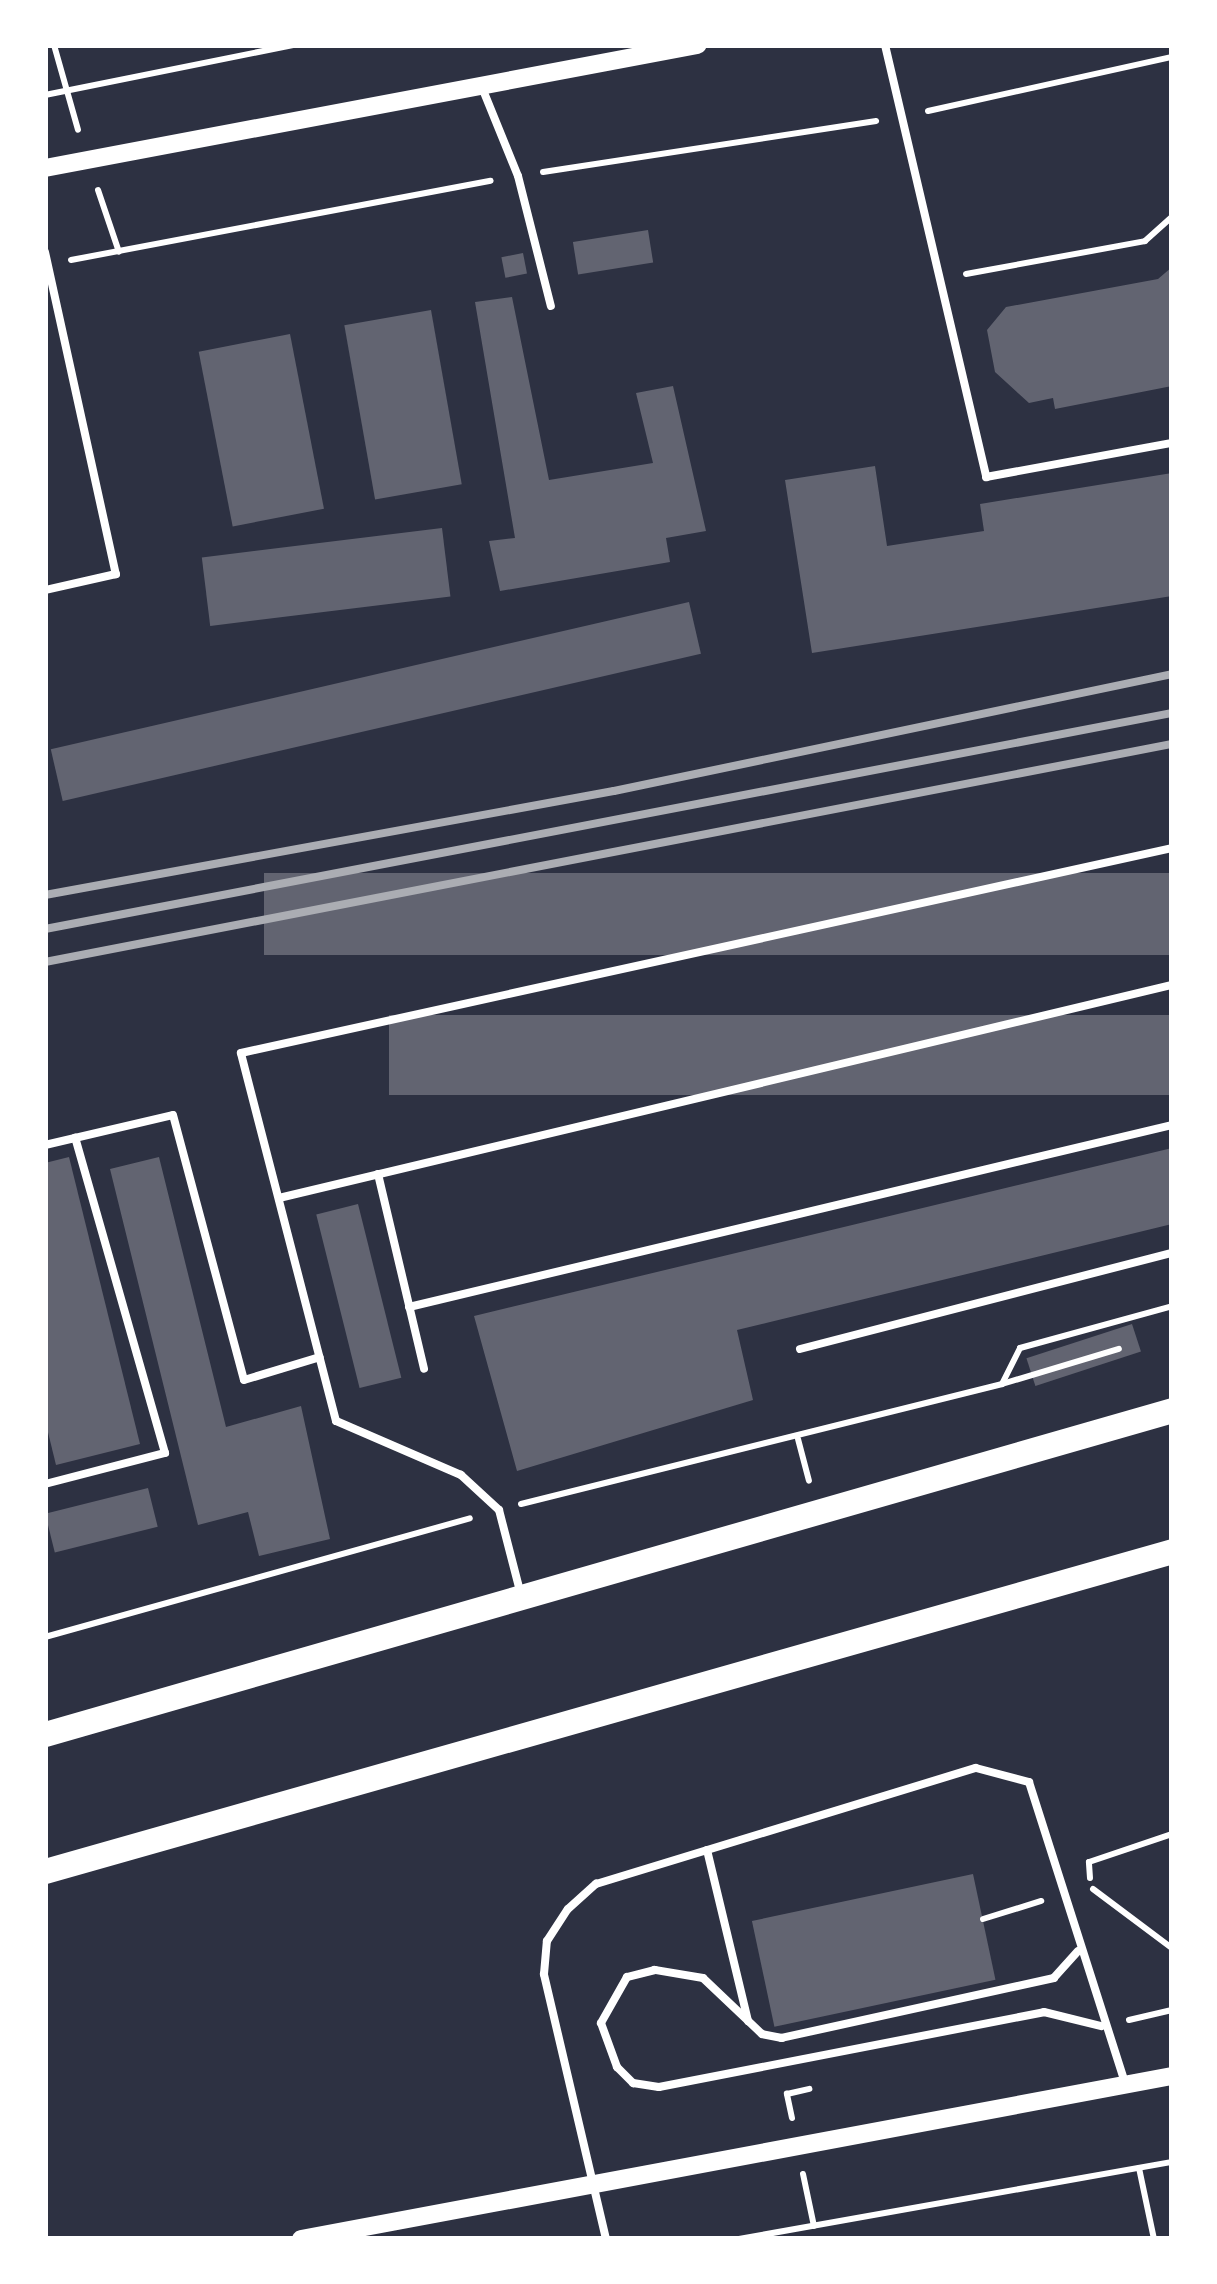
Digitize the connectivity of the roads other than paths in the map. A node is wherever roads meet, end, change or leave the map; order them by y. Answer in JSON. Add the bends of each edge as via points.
{"nodes":[{"id":1,"x":698,"y":45,"type":"edge"},
{"id":2,"x":884,"y":45,"type":"edge"},
{"id":3,"x":481,"y":85,"type":"junction"},
{"id":4,"x":45,"y":168,"type":"edge"},
{"id":5,"x":45,"y":252,"type":"edge"},
{"id":6,"x":551,"y":306,"type":"dead end"},
{"id":7,"x":1172,"y":443,"type":"edge"},
{"id":8,"x":45,"y":590,"type":"edge"},
{"id":9,"x":1172,"y":848,"type":"edge"},
{"id":10,"x":1172,"y":984,"type":"edge"},
{"id":11,"x":1172,"y":1125,"type":"edge"},
{"id":12,"x":75,"y":1138,"type":"junction"},
{"id":13,"x":45,"y":1145,"type":"edge"},
{"id":14,"x":378,"y":1174,"type":"junction"},
{"id":15,"x":279,"y":1198,"type":"junction"},
{"id":16,"x":1172,"y":1253,"type":"edge"},
{"id":17,"x":408,"y":1307,"type":"junction"},
{"id":18,"x":800,"y":1350,"type":"dead end"},
{"id":19,"x":320,"y":1357,"type":"junction"},
{"id":20,"x":424,"y":1369,"type":"dead end"},
{"id":21,"x":1172,"y":1410,"type":"edge"},
{"id":22,"x":45,"y":1484,"type":"edge"},
{"id":23,"x":1172,"y":1552,"type":"edge"},
{"id":24,"x":522,"y":1599,"type":"junction"},
{"id":25,"x":45,"y":1734,"type":"edge"},
{"id":26,"x":707,"y":1850,"type":"junction"},
{"id":27,"x":45,"y":1871,"type":"edge"},
{"id":28,"x":1078,"y":1951,"type":"junction"},
{"id":29,"x":748,"y":2022,"type":"junction"},
{"id":30,"x":1101,"y":2026,"type":"junction"},
{"id":31,"x":1172,"y":2076,"type":"edge"},
{"id":32,"x":1125,"y":2084,"type":"junction"},
{"id":33,"x":595,"y":2189,"type":"junction"},
{"id":34,"x":300,"y":2239,"type":"edge"},
{"id":35,"x":606,"y":2239,"type":"edge"}],
"edges":[{"from":1,"to":3,"type":"street"},
{"from":2,"to":7,"type":"lane","via":[[986,477]]},
{"from":3,"to":4,"type":"street"},
{"from":3,"to":6,"type":"lane","via":[[518,176]]},
{"from":5,"to":8,"type":"lane","via":[[116,574]]},
{"from":9,"to":15,"type":"lane","via":[[242,1053]]},
{"from":10,"to":14,"type":"lane"},
{"from":11,"to":17,"type":"lane"},
{"from":12,"to":13,"type":"lane"},
{"from":12,"to":19,"type":"lane","via":[[173,1114],[244,1380]]},
{"from":12,"to":22,"type":"lane","via":[[165,1453]]},
{"from":14,"to":15,"type":"lane"},
{"from":14,"to":17,"type":"lane"},
{"from":15,"to":19,"type":"lane"},
{"from":16,"to":18,"type":"lane"},
{"from":17,"to":20,"type":"lane"},
{"from":19,"to":24,"type":"lane","via":[[336,1420],[461,1475],[498,1510]]},
{"from":21,"to":24,"type":"main road"},
{"from":23,"to":27,"type":"main road"},
{"from":24,"to":25,"type":"main road"},
{"from":26,"to":28,"type":"lane","via":[[995,1767],[1029,1782]]},
{"from":26,"to":29,"type":"lane"},
{"from":26,"to":33,"type":"lane","via":[[596,1884],[547,1941],[544,1974]]},
{"from":28,"to":29,"type":"lane","via":[[1054,1978],[782,2038]]},
{"from":28,"to":30,"type":"lane"},
{"from":29,"to":30,"type":"lane","via":[[717,1986],[655,1970],[627,1976],[600,2023],[618,2067],[633,2083],[659,2087],[1044,2012]]},
{"from":30,"to":32,"type":"lane"},
{"from":31,"to":32,"type":"street"},
{"from":32,"to":33,"type":"street"},
{"from":33,"to":34,"type":"street"},
{"from":33,"to":35,"type":"lane"}]}
